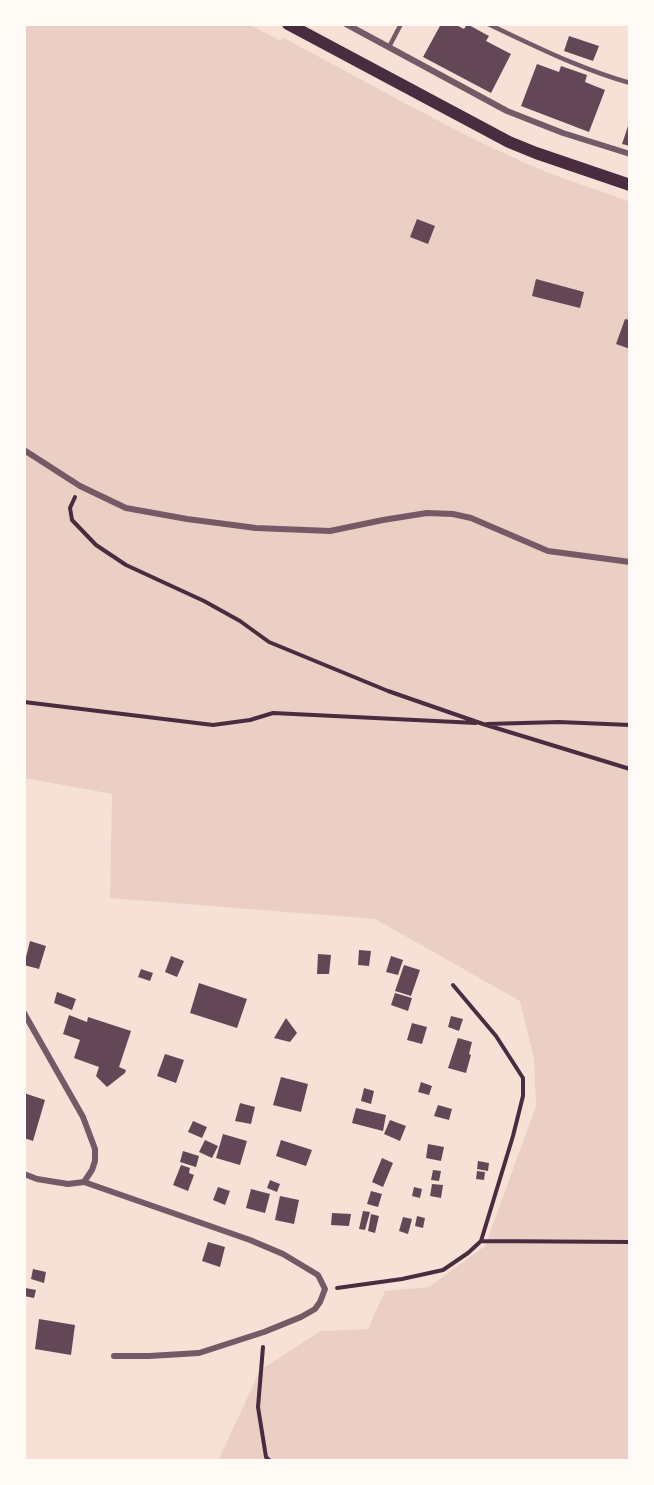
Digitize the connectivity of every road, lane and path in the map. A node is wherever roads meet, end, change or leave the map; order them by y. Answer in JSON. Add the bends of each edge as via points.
{"nodes":[{"id":1,"x":288,"y":24,"type":"edge"},
{"id":2,"x":346,"y":24,"type":"edge"},
{"id":3,"x":401,"y":24,"type":"edge"},
{"id":4,"x":488,"y":24,"type":"edge"},
{"id":5,"x":389,"y":47,"type":"junction"},
{"id":6,"x":630,"y":83,"type":"edge"},
{"id":7,"x":630,"y":154,"type":"edge"},
{"id":8,"x":630,"y":185,"type":"edge"},
{"id":9,"x":24,"y":450,"type":"edge"},
{"id":10,"x":80,"y":486,"type":"junction"},
{"id":11,"x":630,"y":562,"type":"edge"},
{"id":12,"x":24,"y":702,"type":"edge"},
{"id":13,"x":483,"y":724,"type":"junction"},
{"id":14,"x":630,"y":725,"type":"edge"},
{"id":15,"x":630,"y":769,"type":"edge"},
{"id":16,"x":453,"y":985,"type":"dead end"},
{"id":17,"x":24,"y":1013,"type":"edge"},
{"id":18,"x":24,"y":1174,"type":"edge"},
{"id":19,"x":84,"y":1182,"type":"junction"},
{"id":20,"x":481,"y":1241,"type":"junction"},
{"id":21,"x":630,"y":1242,"type":"edge"},
{"id":22,"x":325,"y":1289,"type":"junction"},
{"id":23,"x":264,"y":1332,"type":"junction"},
{"id":24,"x":114,"y":1356,"type":"dead end"},
{"id":25,"x":270,"y":1461,"type":"edge"}],
"edges":[{"from":1,"to":8,"type":"main road","via":[[509,142]]},
{"from":2,"to":5,"type":"street"},
{"from":3,"to":5,"type":"lane"},
{"from":4,"to":6,"type":"lane","via":[[559,58]]},
{"from":5,"to":7,"type":"street","via":[[507,111]]},
{"from":9,"to":10,"type":"street"},
{"from":10,"to":11,"type":"street","via":[[126,508],[256,528],[330,531],[427,513],[453,514],[548,550]]},
{"from":10,"to":13,"type":"path","via":[[70,508],[72,520],[96,545],[126,566],[204,601],[269,642],[388,691]]},
{"from":12,"to":13,"type":"path","via":[[213,725],[273,712]]},
{"from":13,"to":14,"type":"path"},
{"from":13,"to":15,"type":"path"},
{"from":16,"to":20,"type":"path","via":[[496,1036],[523,1078],[523,1096]]},
{"from":17,"to":19,"type":"street","via":[[83,1117],[95,1149],[92,1170]]},
{"from":18,"to":19,"type":"street","via":[[68,1184]]},
{"from":19,"to":22,"type":"street","via":[[283,1254],[318,1275]]},
{"from":20,"to":21,"type":"path"},
{"from":20,"to":22,"type":"path","via":[[443,1270]]},
{"from":22,"to":23,"type":"street","via":[[315,1309]]},
{"from":23,"to":24,"type":"street","via":[[199,1353]]},
{"from":23,"to":25,"type":"path","via":[[258,1407],[266,1457]]}]}
